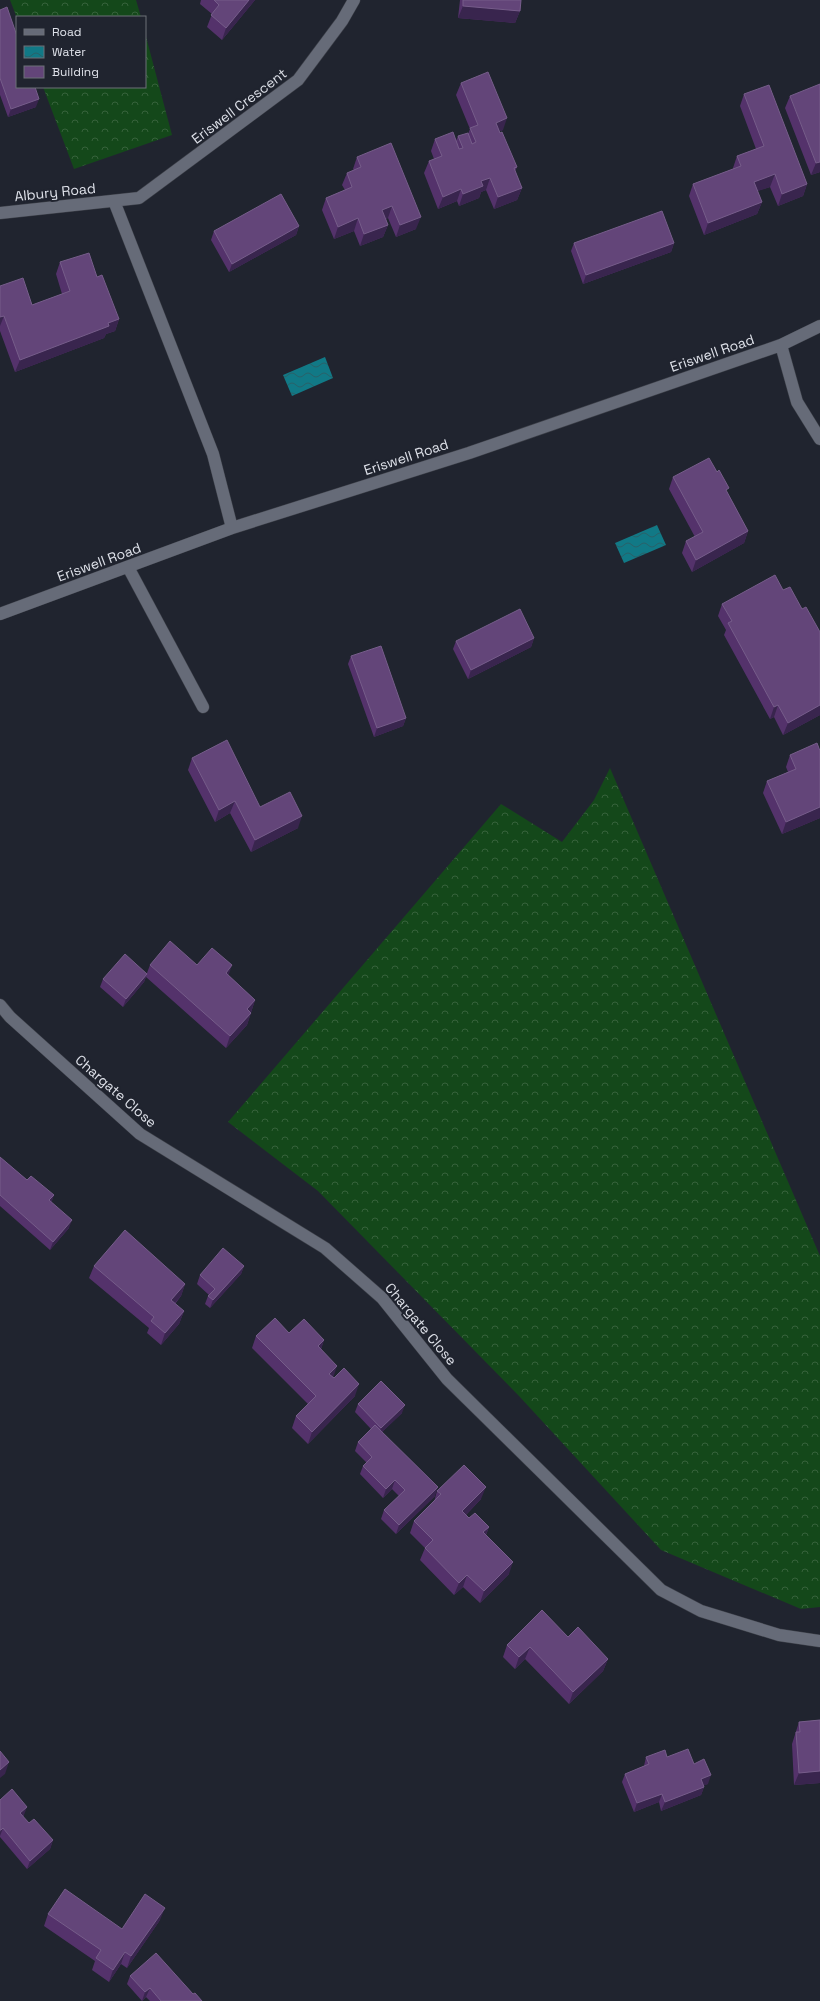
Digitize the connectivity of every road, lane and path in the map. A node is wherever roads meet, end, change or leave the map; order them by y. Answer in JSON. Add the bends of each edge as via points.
{"nodes":[{"id":1,"x":354,"y":0,"type":"edge"},
{"id":2,"x":114,"y":201,"type":"junction"},
{"id":3,"x":0,"y":213,"type":"edge"},
{"id":4,"x":820,"y":326,"type":"edge"},
{"id":5,"x":781,"y":345,"type":"junction"},
{"id":6,"x":820,"y":439,"type":"edge"},
{"id":7,"x":232,"y":528,"type":"junction"},
{"id":8,"x":128,"y":567,"type":"junction"},
{"id":9,"x":0,"y":614,"type":"edge"},
{"id":10,"x":203,"y":707,"type":"dead end"},
{"id":11,"x":0,"y":1005,"type":"edge"},
{"id":12,"x":820,"y":1641,"type":"edge"}],
"edges":[{"from":1,"to":2,"type":"street","name":"Eriswell Crescent","via":[[342,21],[298,80],[139,198]]},
{"from":2,"to":3,"type":"street","name":"Albury Road"},
{"from":2,"to":7,"type":"street","via":[[213,454]]},
{"from":4,"to":5,"type":"street","name":"Eriswell Road"},
{"from":5,"to":6,"type":"street","via":[[797,402]]},
{"from":5,"to":7,"type":"street","name":"Eriswell Road","via":[[469,453]]},
{"from":7,"to":8,"type":"street","name":"Eriswell Road"},
{"from":8,"to":9,"type":"street","name":"Eriswell Road"},
{"from":8,"to":10,"type":"street"},
{"from":11,"to":12,"type":"street","name":"Chargate Close","via":[[10,1017],[140,1134],[331,1253],[382,1298],[447,1379],[661,1590],[701,1611],[779,1635]]}]}
